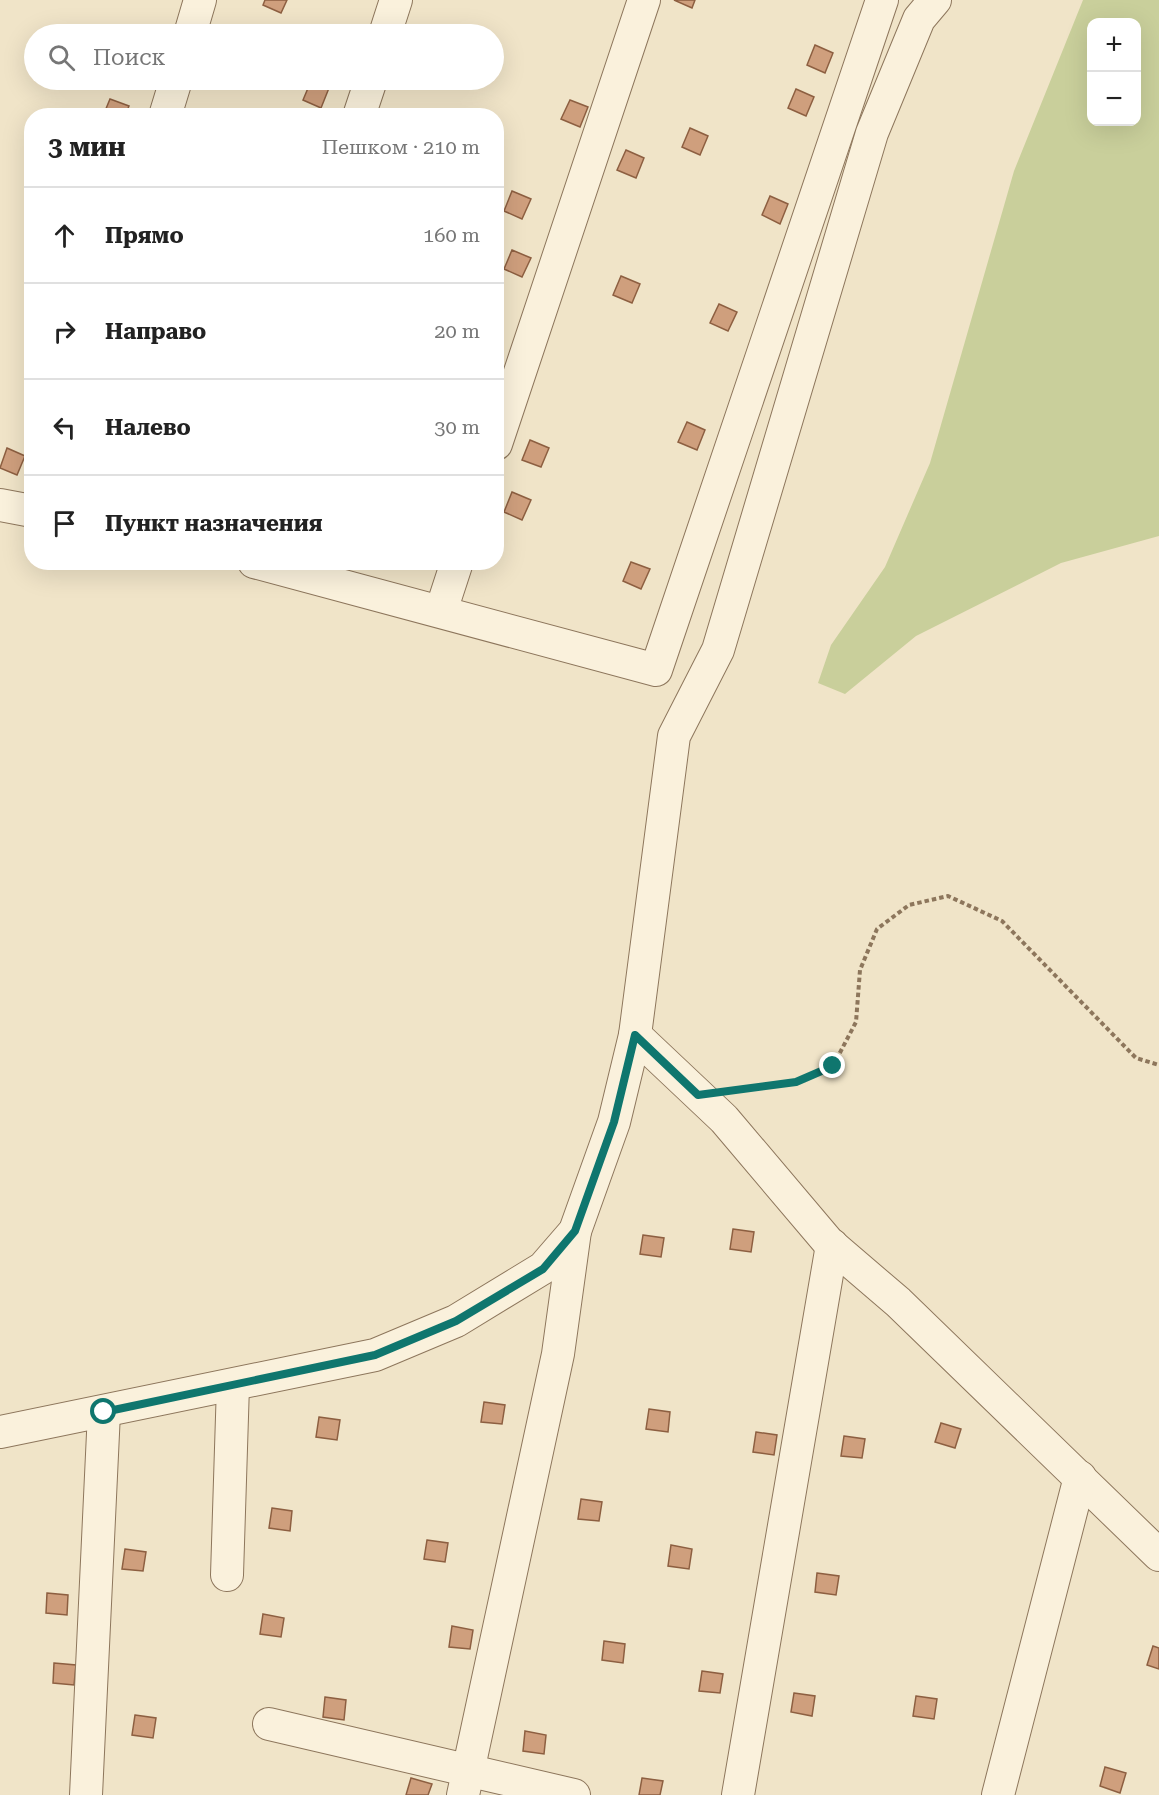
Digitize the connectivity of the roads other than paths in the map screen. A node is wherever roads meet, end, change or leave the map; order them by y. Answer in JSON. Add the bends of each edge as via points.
{"nodes":[{"id":1,"x":200,"y":0,"type":"edge"},
{"id":2,"x":396,"y":0,"type":"edge"},
{"id":3,"x":645,"y":0,"type":"edge"},
{"id":4,"x":882,"y":0,"type":"edge"},
{"id":5,"x":935,"y":0,"type":"edge"},
{"id":6,"x":193,"y":24,"type":"edge"},
{"id":7,"x":388,"y":24,"type":"edge"},
{"id":8,"x":173,"y":90,"type":"edge"},
{"id":9,"x":368,"y":90,"type":"edge"},
{"id":10,"x":167,"y":108,"type":"edge"},
{"id":11,"x":362,"y":108,"type":"edge"},
{"id":12,"x":504,"y":420,"type":"edge"},
{"id":13,"x":0,"y":505,"type":"edge"},
{"id":14,"x":24,"y":510,"type":"edge"},
{"id":15,"x":285,"y":570,"type":"edge"},
{"id":16,"x":454,"y":570,"type":"edge"},
{"id":17,"x":441,"y":611,"type":"junction"},
{"id":18,"x":635,"y":1035,"type":"junction"},
{"id":19,"x":575,"y":1231,"type":"junction"},
{"id":20,"x":832,"y":1245,"type":"junction"},
{"id":21,"x":233,"y":1385,"type":"junction"},
{"id":22,"x":104,"y":1412,"type":"junction"},
{"id":23,"x":0,"y":1432,"type":"edge"},
{"id":24,"x":1080,"y":1477,"type":"junction"},
{"id":25,"x":1159,"y":1555,"type":"edge"},
{"id":26,"x":227,"y":1575,"type":"dead end"},
{"id":27,"x":270,"y":1724,"type":"dead end"},
{"id":28,"x":465,"y":1783,"type":"edge"},
{"id":29,"x":86,"y":1795,"type":"edge"},
{"id":30,"x":574,"y":1795,"type":"edge"},
{"id":31,"x":738,"y":1795,"type":"edge"},
{"id":32,"x":998,"y":1795,"type":"edge"}],
"edges":[{"from":1,"to":6,"type":"street"},
{"from":2,"to":7,"type":"street"},
{"from":3,"to":12,"type":"street"},
{"from":4,"to":17,"type":"street","via":[[656,670]]},
{"from":5,"to":18,"type":"street","via":[[919,19],[872,133],[718,650],[675,736]]},
{"from":8,"to":10,"type":"street"},
{"from":9,"to":11,"type":"street"},
{"from":13,"to":14,"type":"street"},
{"from":15,"to":17,"type":"street"},
{"from":16,"to":17,"type":"street"},
{"from":18,"to":19,"type":"street","via":[[614,1122]]},
{"from":18,"to":20,"type":"street","via":[[724,1119]]},
{"from":19,"to":21,"type":"street","via":[[543,1269],[456,1321],[375,1355]]},
{"from":19,"to":28,"type":"street","via":[[558,1354]]},
{"from":20,"to":24,"type":"street","via":[[898,1302]]},
{"from":20,"to":31,"type":"street"},
{"from":21,"to":22,"type":"street"},
{"from":21,"to":26,"type":"street"},
{"from":22,"to":23,"type":"street"},
{"from":22,"to":29,"type":"street"},
{"from":24,"to":25,"type":"street"},
{"from":24,"to":32,"type":"street"},
{"from":27,"to":28,"type":"street"},
{"from":28,"to":30,"type":"street"}]}
